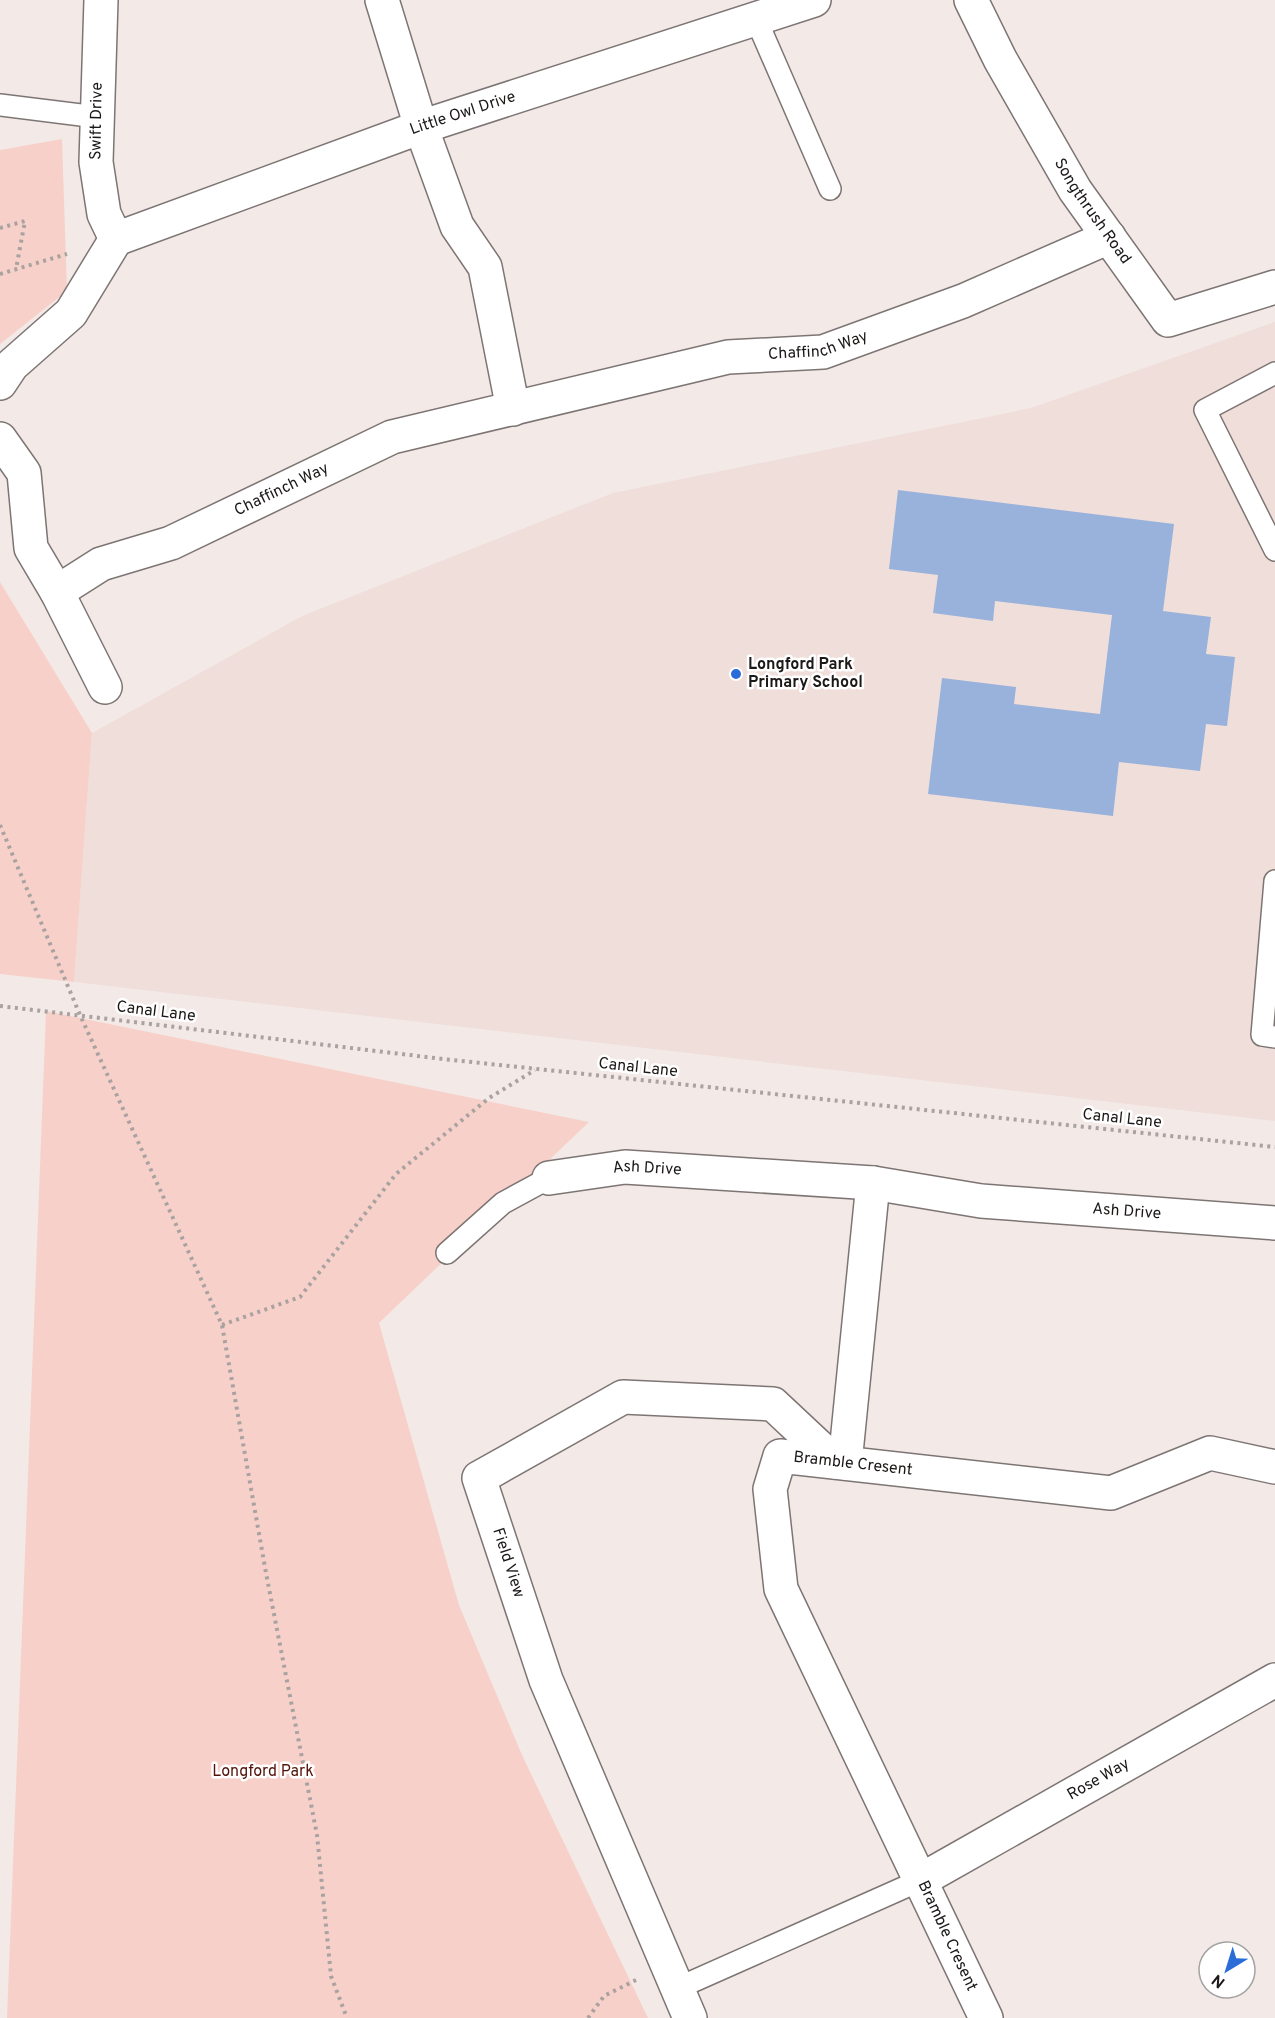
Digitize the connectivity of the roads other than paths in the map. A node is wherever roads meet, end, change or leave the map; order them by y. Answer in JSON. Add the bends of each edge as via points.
{"nodes":[{"id":1,"x":101,"y":0,"type":"edge"},
{"id":2,"x":382,"y":0,"type":"edge"},
{"id":3,"x":814,"y":0,"type":"edge"},
{"id":4,"x":971,"y":0,"type":"edge"},
{"id":5,"x":756,"y":19,"type":"junction"},
{"id":6,"x":0,"y":105,"type":"edge"},
{"id":7,"x":97,"y":117,"type":"junction"},
{"id":8,"x":422,"y":127,"type":"junction"},
{"id":9,"x":830,"y":189,"type":"dead end"},
{"id":10,"x":1109,"y":237,"type":"junction"},
{"id":11,"x":116,"y":238,"type":"junction"},
{"id":12,"x":1275,"y":287,"type":"edge"},
{"id":13,"x":1275,"y":374,"type":"edge"},
{"id":14,"x":0,"y":383,"type":"edge"},
{"id":15,"x":513,"y":408,"type":"junction"},
{"id":16,"x":0,"y":439,"type":"edge"},
{"id":17,"x":1275,"y":550,"type":"edge"},
{"id":18,"x":57,"y":592,"type":"junction"},
{"id":19,"x":105,"y":687,"type":"dead end"},
{"id":20,"x":1275,"y":881,"type":"edge"},
{"id":21,"x":1275,"y":1037,"type":"edge"},
{"id":22,"x":549,"y":1178,"type":"joint"},
{"id":23,"x":873,"y":1183,"type":"junction"},
{"id":24,"x":1275,"y":1223,"type":"edge"},
{"id":25,"x":447,"y":1253,"type":"dead end"},
{"id":26,"x":840,"y":1462,"type":"junction"},
{"id":27,"x":1275,"y":1467,"type":"edge"},
{"id":28,"x":1275,"y":1680,"type":"edge"},
{"id":29,"x":921,"y":1880,"type":"junction"},
{"id":30,"x":672,"y":1976,"type":"junction"},
{"id":31,"x":690,"y":2018,"type":"edge"},
{"id":32,"x":986,"y":2018,"type":"edge"}],
"edges":[{"from":1,"to":7,"type":"street","name":"Swift Drive"},
{"from":2,"to":8,"type":"street"},
{"from":3,"to":5,"type":"street","name":"Little Owl Drive"},
{"from":4,"to":10,"type":"street","name":"Songthrush Road","via":[[1074,190]]},
{"from":5,"to":8,"type":"street","name":"Little Owl Drive"},
{"from":5,"to":9,"type":"lane"},
{"from":6,"to":7,"type":"lane"},
{"from":7,"to":11,"type":"street","name":"Swift Drive","via":[[100,193],[104,214]]},
{"from":8,"to":11,"type":"street","name":"Little Owl Drive"},
{"from":8,"to":15,"type":"street","via":[[457,226],[485,267]]},
{"from":10,"to":12,"type":"street","name":"Songthrush Road","via":[[1168,320]]},
{"from":10,"to":15,"type":"street","name":"Chaffinch Way","via":[[963,301],[823,352],[728,357]]},
{"from":11,"to":14,"type":"street","via":[[71,313],[12,365]]},
{"from":13,"to":17,"type":"lane","via":[[1205,410]]},
{"from":15,"to":18,"type":"street","name":"Chaffinch Way","via":[[392,437],[171,543],[101,564]]},
{"from":16,"to":18,"type":"street","via":[[24,473],[31,548]]},
{"from":18,"to":19,"type":"street"},
{"from":20,"to":21,"type":"lane","via":[[1262,1035]]},
{"from":22,"to":23,"type":"street","name":"Ash Drive","via":[[625,1167]]},
{"from":22,"to":25,"type":"lane","name":"Ash Drive","via":[[502,1203]]},
{"from":23,"to":24,"type":"street","name":"Ash Drive","via":[[981,1201]]},
{"from":23,"to":26,"type":"street"},
{"from":26,"to":27,"type":"street","name":"Bramble Cresent","via":[[1111,1493],[1210,1453]]},
{"from":26,"to":29,"type":"street","name":"Bramble Cresent","via":[[780,1456],[770,1489],[781,1589]]},
{"from":26,"to":30,"type":"street","name":"Field View","via":[[773,1404],[623,1397],[479,1478],[546,1680]]},
{"from":28,"to":29,"type":"street","name":"Rose Way"},
{"from":29,"to":30,"type":"lane"},
{"from":29,"to":32,"type":"street","name":"Bramble Cresent"},
{"from":30,"to":31,"type":"street","name":"Field View"}]}
